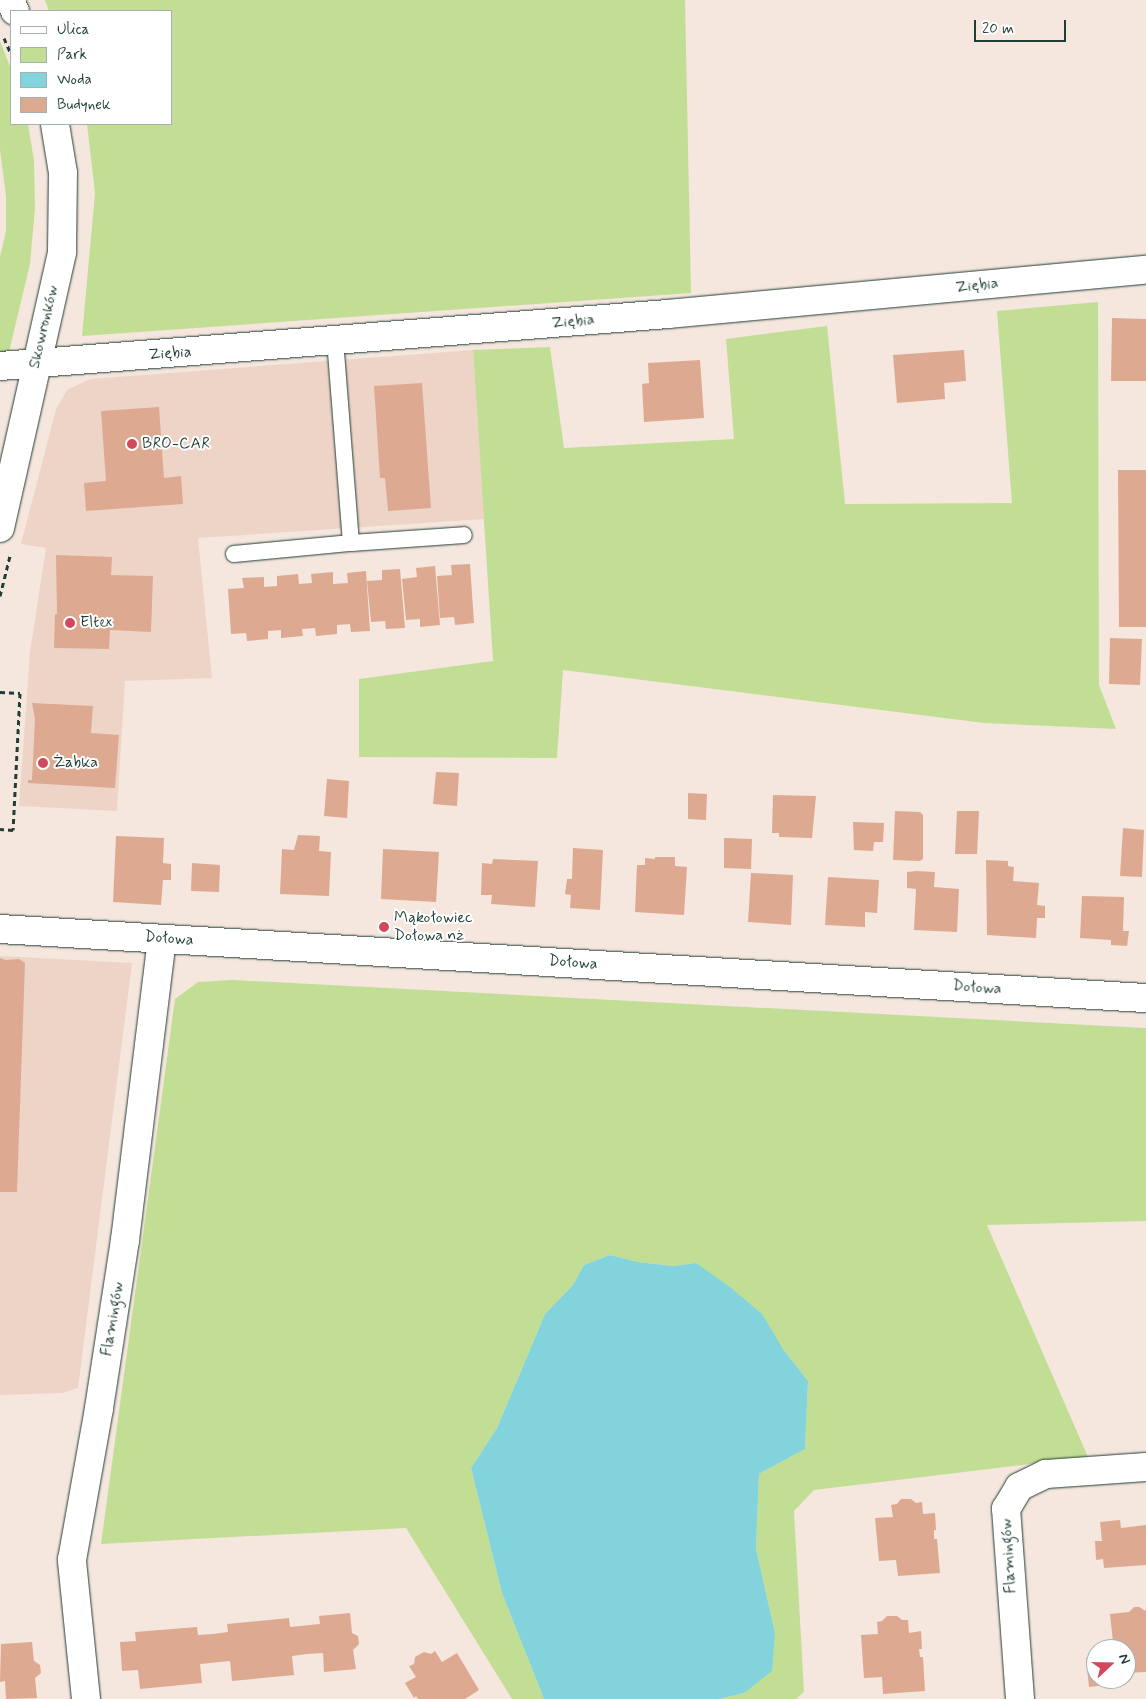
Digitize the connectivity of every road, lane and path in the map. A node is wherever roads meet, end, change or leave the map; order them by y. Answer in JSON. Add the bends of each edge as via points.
{"nodes":[{"id":1,"x":0,"y":31,"type":"edge"},
{"id":2,"x":10,"y":52,"type":"edge"},
{"id":3,"x":55,"y":125,"type":"edge"},
{"id":4,"x":1146,"y":270,"type":"edge"},
{"id":5,"x":335,"y":341,"type":"junction"},
{"id":6,"x":35,"y":365,"type":"junction"},
{"id":7,"x":0,"y":366,"type":"edge"},
{"id":8,"x":0,"y":528,"type":"edge"},
{"id":9,"x":464,"y":535,"type":"dead end"},
{"id":10,"x":351,"y":543,"type":"junction"},
{"id":11,"x":234,"y":554,"type":"dead end"},
{"id":12,"x":0,"y":692,"type":"edge"},
{"id":13,"x":0,"y":829,"type":"edge"},
{"id":14,"x":0,"y":928,"type":"edge"},
{"id":15,"x":162,"y":939,"type":"junction"},
{"id":16,"x":1146,"y":998,"type":"edge"},
{"id":17,"x":1146,"y":1467,"type":"edge"},
{"id":18,"x":86,"y":1699,"type":"edge"},
{"id":19,"x":1020,"y":1699,"type":"edge"}],
"edges":[{"from":1,"to":2,"type":"path"},
{"from":3,"to":6,"type":"street","name":"Skowronków","via":[[63,173],[62,252]]},
{"from":4,"to":5,"type":"street","name":"Ziębia"},
{"from":5,"to":6,"type":"street","name":"Ziębia"},
{"from":5,"to":10,"type":"lane"},
{"from":6,"to":7,"type":"street","name":"Ziębia"},
{"from":6,"to":8,"type":"street","name":"Skowronków"},
{"from":9,"to":10,"type":"lane"},
{"from":10,"to":11,"type":"lane"},
{"from":12,"to":13,"type":"path","via":[[20,693],[13,830]]},
{"from":14,"to":15,"type":"street","name":"Dołowa"},
{"from":15,"to":16,"type":"street","name":"Dołowa"},
{"from":15,"to":18,"type":"street","name":"Flamingów","via":[[125,1240],[72,1560]]},
{"from":17,"to":19,"type":"street","name":"Flamingów","via":[[1046,1474],[1019,1486],[1006,1509]]}]}
